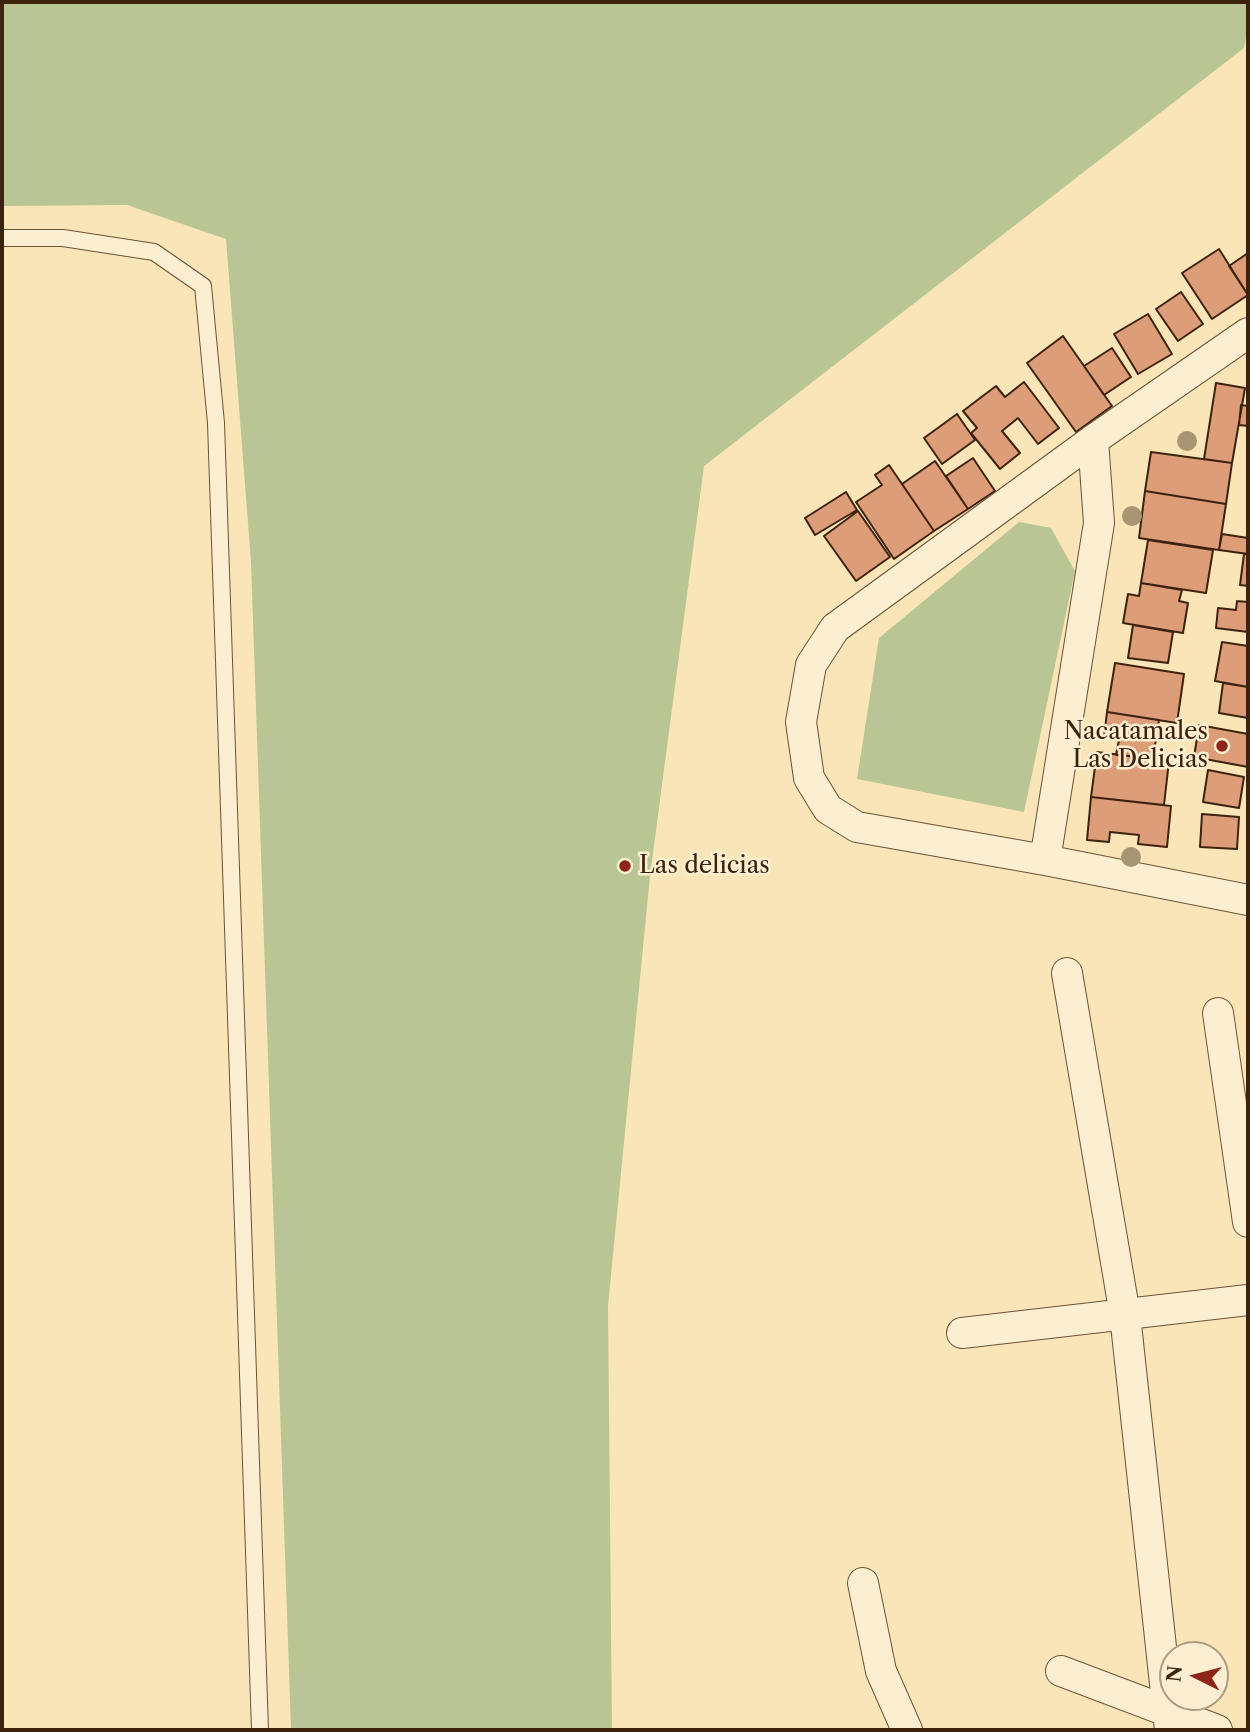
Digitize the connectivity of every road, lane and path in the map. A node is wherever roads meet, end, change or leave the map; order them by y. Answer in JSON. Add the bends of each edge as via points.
{"nodes":[{"id":1,"x":2,"y":238,"type":"edge"},
{"id":2,"x":1248,"y":332,"type":"edge"},
{"id":3,"x":1093,"y":440,"type":"junction"},
{"id":4,"x":1045,"y":860,"type":"junction"},
{"id":5,"x":1248,"y":900,"type":"edge"},
{"id":6,"x":1067,"y":973,"type":"dead end"},
{"id":7,"x":1218,"y":1013,"type":"dead end"},
{"id":8,"x":1248,"y":1223,"type":"edge"},
{"id":9,"x":1248,"y":1300,"type":"edge"},
{"id":10,"x":1125,"y":1315,"type":"junction"},
{"id":11,"x":962,"y":1333,"type":"dead end"},
{"id":12,"x":863,"y":1583,"type":"dead end"},
{"id":13,"x":1061,"y":1671,"type":"dead end"},
{"id":14,"x":1169,"y":1721,"type":"edge"},
{"id":15,"x":260,"y":1730,"type":"edge"},
{"id":16,"x":907,"y":1730,"type":"edge"},
{"id":17,"x":1217,"y":1730,"type":"edge"}],
"edges":[{"from":1,"to":15,"type":"lane","via":[[63,238],[154,252],[202,286],[216,423]]},
{"from":2,"to":3,"type":"street"},
{"from":3,"to":4,"type":"street","via":[[1099,523]]},
{"from":3,"to":4,"type":"street","via":[[835,628],[811,665],[801,722],[809,778],[828,809],[857,827]]},
{"from":4,"to":5,"type":"street"},
{"from":6,"to":10,"type":"street"},
{"from":7,"to":8,"type":"street"},
{"from":9,"to":10,"type":"street"},
{"from":10,"to":11,"type":"street"},
{"from":10,"to":14,"type":"street"},
{"from":12,"to":16,"type":"street","via":[[881,1671]]},
{"from":13,"to":14,"type":"street"},
{"from":14,"to":17,"type":"street"}]}
